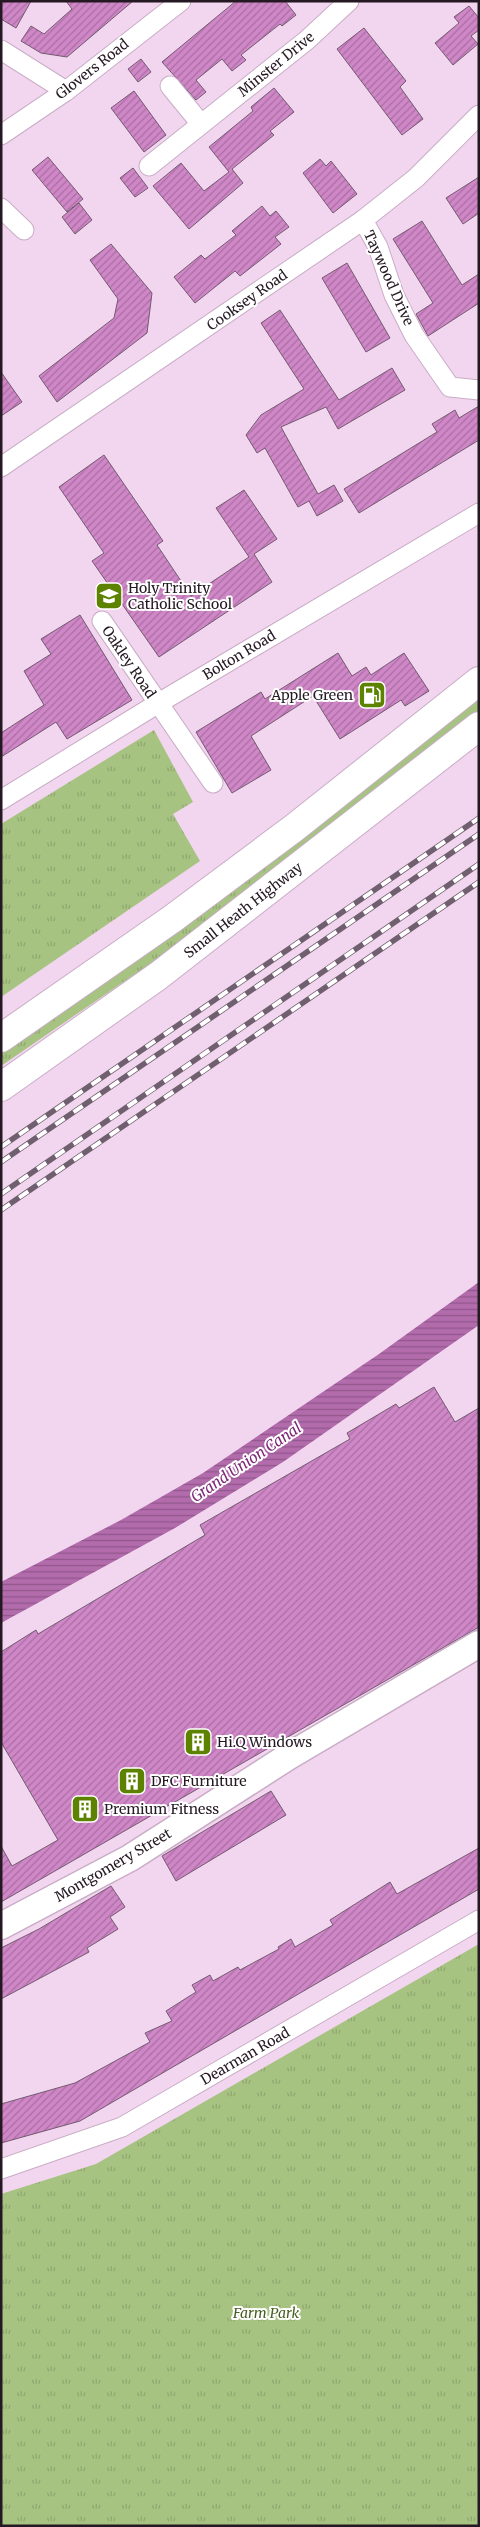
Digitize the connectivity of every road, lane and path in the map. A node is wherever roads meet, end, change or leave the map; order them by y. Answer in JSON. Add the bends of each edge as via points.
{"nodes":[{"id":1,"x":181,"y":1,"type":"edge"},
{"id":2,"x":349,"y":1,"type":"edge"},
{"id":3,"x":1,"y":50,"type":"edge"},
{"id":4,"x":170,"y":86,"type":"dead end"},
{"id":5,"x":66,"y":91,"type":"junction"},
{"id":6,"x":476,"y":123,"type":"edge"},
{"id":7,"x":201,"y":124,"type":"junction"},
{"id":8,"x":1,"y":135,"type":"edge"},
{"id":9,"x":149,"y":166,"type":"dead end"},
{"id":10,"x":1,"y":208,"type":"edge"},
{"id":11,"x":363,"y":220,"type":"junction"},
{"id":12,"x":24,"y":230,"type":"dead end"},
{"id":13,"x":479,"y":390,"type":"edge"},
{"id":14,"x":1,"y":467,"type":"edge"},
{"id":15,"x":479,"y":513,"type":"edge"},
{"id":16,"x":102,"y":621,"type":"dead end"},
{"id":17,"x":479,"y":681,"type":"edge"},
{"id":18,"x":157,"y":704,"type":"junction"},
{"id":19,"x":479,"y":726,"type":"edge"},
{"id":20,"x":214,"y":783,"type":"dead end"},
{"id":21,"x":1,"y":800,"type":"edge"},
{"id":22,"x":1,"y":1038,"type":"edge"},
{"id":23,"x":1,"y":1087,"type":"edge"},
{"id":24,"x":479,"y":1644,"type":"edge"},
{"id":25,"x":479,"y":1920,"type":"edge"},
{"id":26,"x":1,"y":1926,"type":"edge"},
{"id":27,"x":1,"y":2169,"type":"edge"}],
"edges":[{"from":1,"to":5,"type":"street","name":"Glovers Road"},
{"from":2,"to":7,"type":"street","name":"Minster Drive","via":[[307,40]]},
{"from":3,"to":5,"type":"street"},
{"from":4,"to":7,"type":"street"},
{"from":5,"to":8,"type":"street","name":"Glovers Road"},
{"from":6,"to":11,"type":"street","name":"Cooksey Road","via":[[416,178]]},
{"from":7,"to":9,"type":"street","name":"Minster Drive"},
{"from":10,"to":12,"type":"street"},
{"from":11,"to":13,"type":"street","name":"Taywood Drive","via":[[378,247],[394,295],[414,335],[450,387]]},
{"from":11,"to":14,"type":"street","name":"Cooksey Road"},
{"from":15,"to":18,"type":"street","name":"Bolton Road"},
{"from":16,"to":18,"type":"street","name":"Oakley Road"},
{"from":17,"to":22,"type":"highway","via":[[286,834],[172,919]]},
{"from":18,"to":20,"type":"street","name":"Oakley Road"},
{"from":18,"to":21,"type":"street","name":"Bolton Road"},
{"from":19,"to":23,"type":"highway","name":"Small Heath Highway","via":[[158,976]]},
{"from":24,"to":26,"type":"street","name":"Montgomery Street","via":[[289,1756],[130,1858]]},
{"from":25,"to":27,"type":"street","name":"Dearman Road","via":[[122,2127]]}]}
